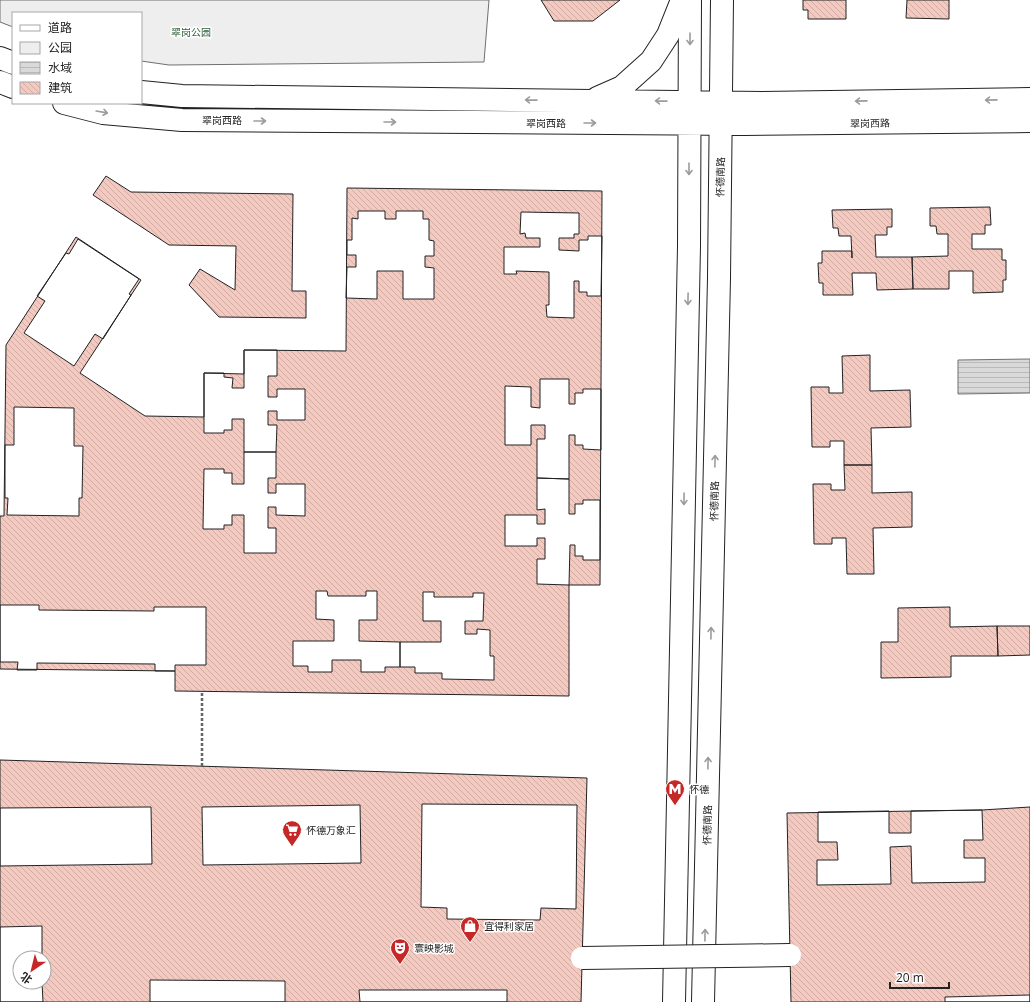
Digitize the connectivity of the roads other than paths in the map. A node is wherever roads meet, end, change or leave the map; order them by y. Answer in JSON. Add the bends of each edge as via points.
{"nodes":[{"id":1,"x":682,"y":0,"type":"edge"},
{"id":2,"x":690,"y":0,"type":"edge"},
{"id":3,"x":722,"y":0,"type":"edge"},
{"id":4,"x":0,"y":58,"type":"edge"},
{"id":5,"x":12,"y":63,"type":"edge"},
{"id":6,"x":0,"y":82,"type":"edge"},
{"id":7,"x":12,"y":87,"type":"edge"},
{"id":8,"x":142,"y":92,"type":"edge"},
{"id":9,"x":1030,"y":99,"type":"edge"},
{"id":10,"x":592,"y":101,"type":"junction"},
{"id":11,"x":689,"y":102,"type":"junction"},
{"id":12,"x":721,"y":102,"type":"junction"},
{"id":13,"x":68,"y":104,"type":"edge"},
{"id":14,"x":1030,"y":121,"type":"edge"},
{"id":15,"x":690,"y":124,"type":"junction"},
{"id":16,"x":721,"y":124,"type":"junction"},
{"id":17,"x":790,"y":955,"type":"dead end"},
{"id":18,"x":582,"y":958,"type":"dead end"},
{"id":19,"x":674,"y":1002,"type":"edge"},
{"id":20,"x":703,"y":1002,"type":"edge"}],
"edges":[{"from":1,"to":10,"type":"main road","via":[[668,35],[651,61],[622,87]]},
{"from":2,"to":11,"type":"main road","one_way":true},
{"from":3,"to":12,"type":"main road","name":"怀德南路"},
{"from":4,"to":5,"type":"main road"},
{"from":6,"to":7,"type":"main road"},
{"from":10,"to":8,"type":"main road","one_way":true,"via":[[182,96]]},
{"from":9,"to":12,"type":"main road","one_way":true},
{"from":11,"to":10,"type":"main road","one_way":true},
{"from":11,"to":12,"type":"main road"},
{"from":11,"to":15,"type":"main road"},
{"from":12,"to":16,"type":"main road","name":"怀德南路"},
{"from":13,"to":15,"type":"main road","name":"翠岗西路","one_way":true,"via":[[103,112],[182,120]]},
{"from":14,"to":16,"type":"main road","name":"翠岗西路"},
{"from":15,"to":16,"type":"main road","name":"翠岗西路"},
{"from":15,"to":19,"type":"main road","one_way":true},
{"from":20,"to":16,"type":"main road","name":"怀德南路","one_way":true},
{"from":17,"to":18,"type":"main road","bridge":true}]}
